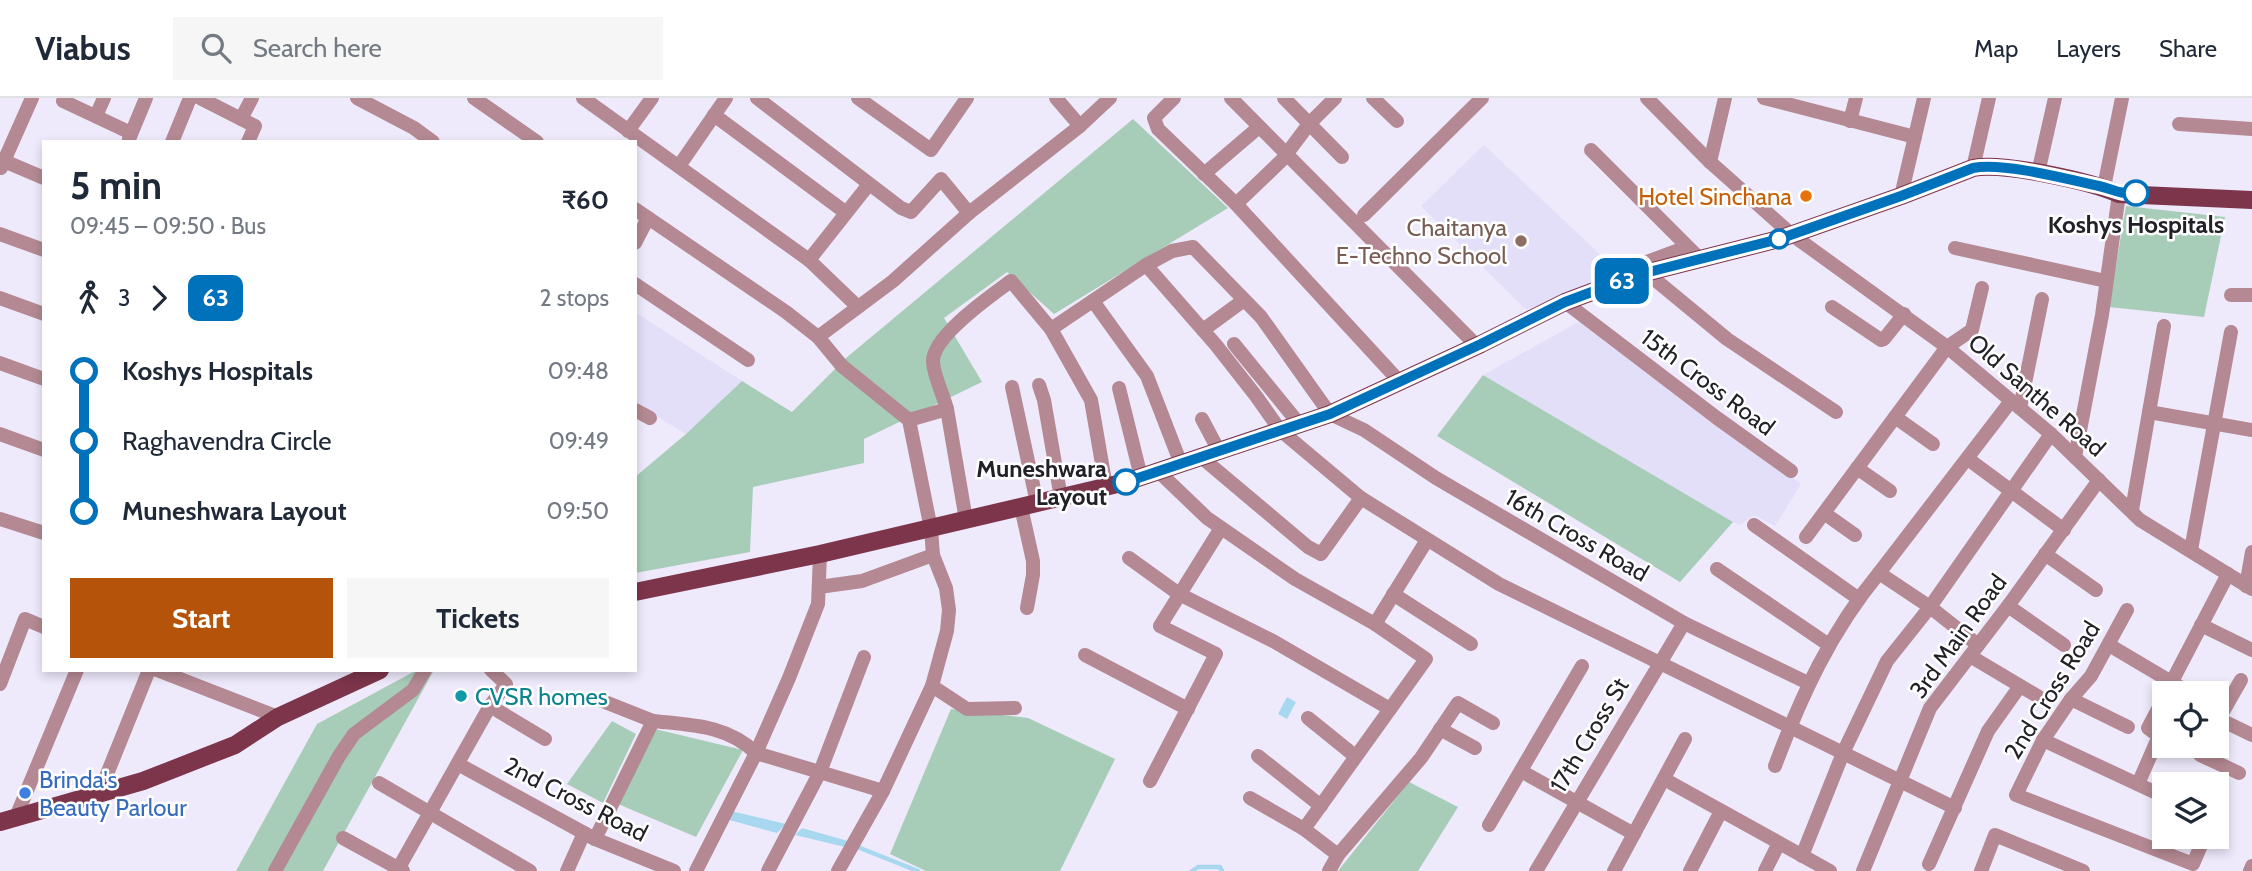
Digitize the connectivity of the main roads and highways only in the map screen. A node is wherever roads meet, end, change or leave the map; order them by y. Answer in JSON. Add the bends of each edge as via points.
{"nodes":[{"id":1,"x":2252,"y":200,"type":"edge"},
{"id":2,"x":637,"y":592,"type":"edge"},
{"id":3,"x":376,"y":672,"type":"edge"},
{"id":4,"x":8,"y":820,"type":"edge"}],
"edges":[{"from":1,"to":2,"type":"main road","via":[[2111,190],[2038,173],[1973,168],[1779,239],[1693,253],[1565,302],[1330,414],[1159,472],[931,529]]},
{"from":3,"to":4,"type":"main road","via":[[278,717],[235,745],[144,781]]}]}
